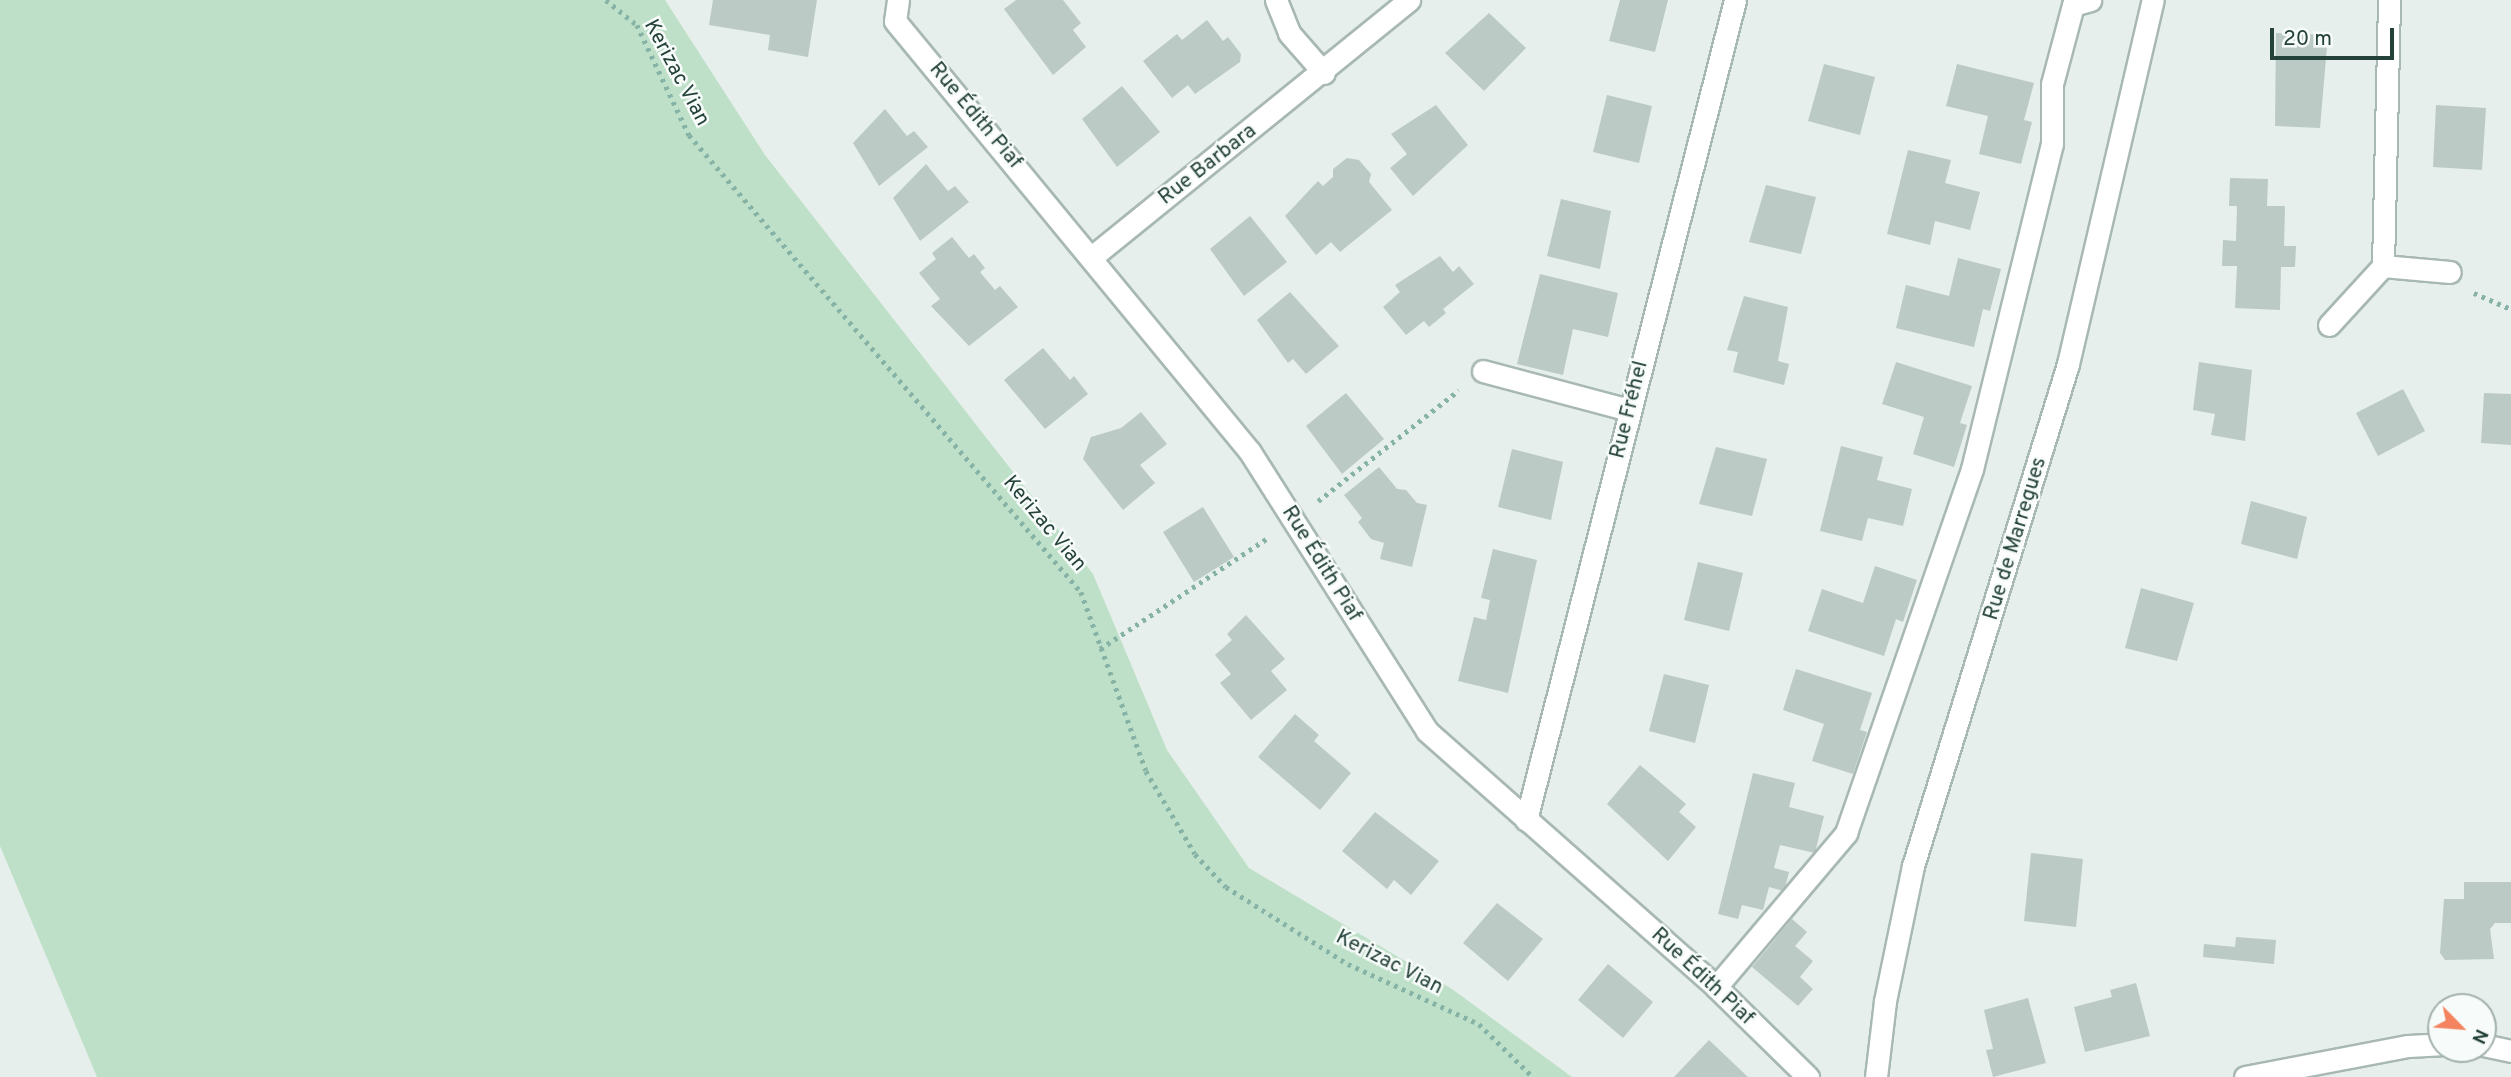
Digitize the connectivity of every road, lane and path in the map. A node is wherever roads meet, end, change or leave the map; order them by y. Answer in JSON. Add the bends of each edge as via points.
{"nodes":[{"id":1,"x":606,"y":0,"type":"edge"},
{"id":2,"x":898,"y":0,"type":"edge"},
{"id":3,"x":1276,"y":0,"type":"edge"},
{"id":4,"x":1409,"y":0,"type":"edge"},
{"id":5,"x":1735,"y":0,"type":"edge"},
{"id":6,"x":2090,"y":0,"type":"edge"},
{"id":7,"x":2153,"y":0,"type":"edge"},
{"id":8,"x":2389,"y":0,"type":"edge"},
{"id":9,"x":1324,"y":73,"type":"junction"},
{"id":10,"x":1093,"y":256,"type":"junction"},
{"id":11,"x":2383,"y":266,"type":"junction"},
{"id":12,"x":2450,"y":272,"type":"joint"},
{"id":13,"x":2511,"y":309,"type":"edge"},
{"id":14,"x":2329,"y":325,"type":"dead end"},
{"id":15,"x":1483,"y":371,"type":"dead end"},
{"id":16,"x":1630,"y":410,"type":"junction"},
{"id":17,"x":1526,"y":820,"type":"junction"},
{"id":18,"x":1716,"y":988,"type":"junction"},
{"id":19,"x":2427,"y":1045,"type":"edge"},
{"id":20,"x":1534,"y":1077,"type":"edge"},
{"id":21,"x":1808,"y":1077,"type":"edge"},
{"id":22,"x":1876,"y":1077,"type":"edge"},
{"id":23,"x":2245,"y":1077,"type":"edge"}],
"edges":[{"from":1,"to":20,"type":"path","name":"Kerizac Vian","via":[[638,25],[689,135],[1081,592],[1146,771],[1195,854],[1226,887],[1349,964],[1479,1024]]},
{"from":2,"to":10,"type":"street","name":"Rue Édith Piaf","via":[[895,21]]},
{"from":3,"to":9,"type":"street","via":[[1289,33]]},
{"from":4,"to":9,"type":"street","name":"Rue Barbara","via":[[1363,34]]},
{"from":5,"to":16,"type":"street","name":"Rue Fréhel"},
{"from":6,"to":18,"type":"street","via":[[2073,5],[2052,84],[2052,144],[1972,469],[1846,833]]},
{"from":7,"to":22,"type":"street","name":"Rue de Marregues","via":[[2068,365],[1913,866],[1885,1001]]},
{"from":8,"to":11,"type":"street"},
{"from":9,"to":10,"type":"street","name":"Rue Barbara"},
{"from":10,"to":17,"type":"street","name":"Rue Édith Piaf","via":[[1250,452],[1427,731]]},
{"from":11,"to":12,"type":"street"},
{"from":11,"to":14,"type":"street"},
{"from":12,"to":13,"type":"path","via":[[2469,291]]},
{"from":15,"to":16,"type":"street"},
{"from":16,"to":17,"type":"street","name":"Rue Fréhel"},
{"from":17,"to":18,"type":"street","name":"Rue Édith Piaf"},
{"from":18,"to":21,"type":"street","name":"Rue Édith Piaf"},
{"from":19,"to":23,"type":"street"}]}
